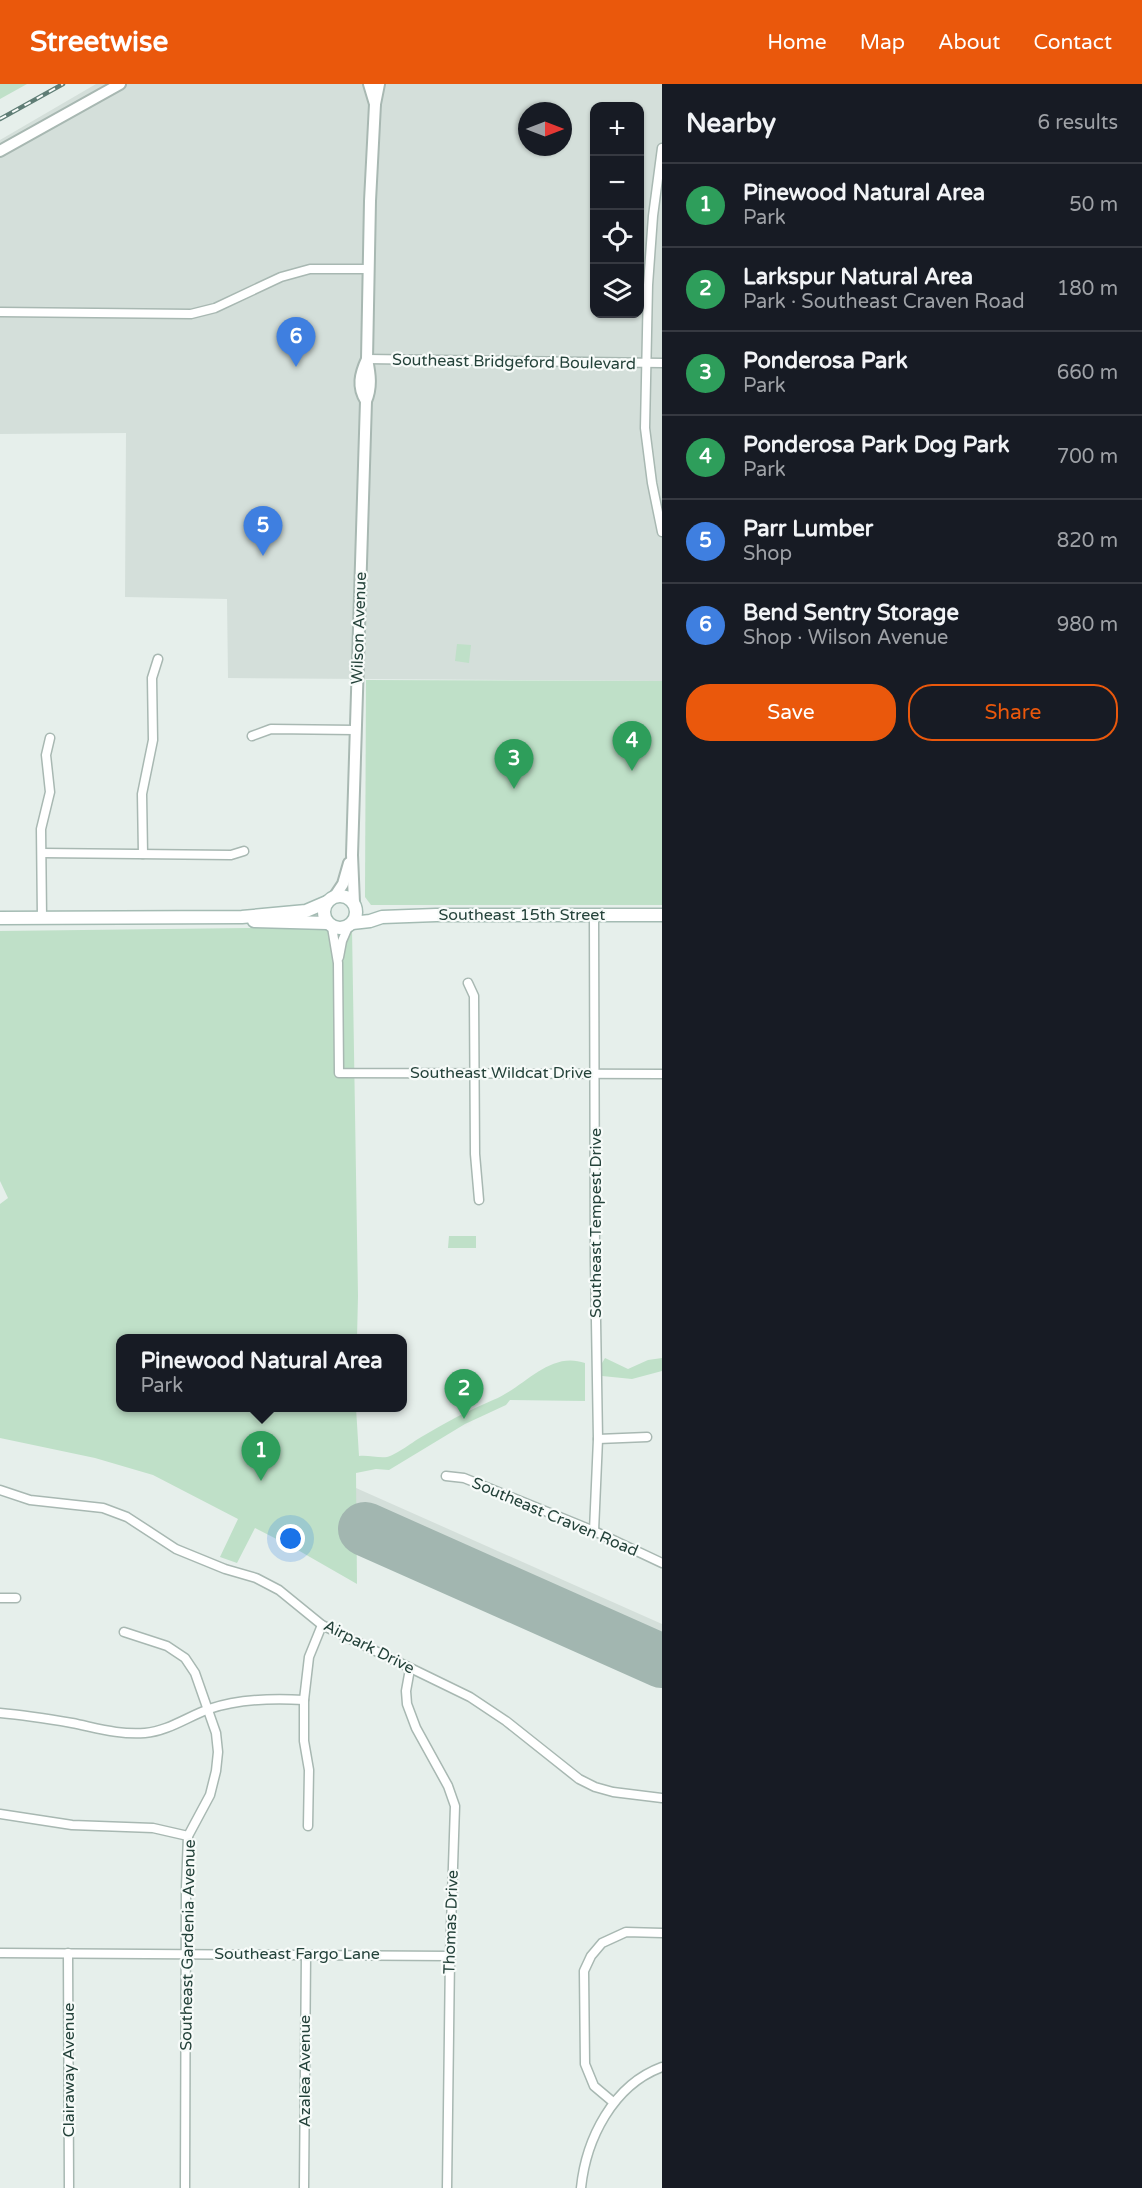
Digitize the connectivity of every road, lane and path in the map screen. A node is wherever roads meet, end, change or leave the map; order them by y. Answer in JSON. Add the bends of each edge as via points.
{"nodes":[{"id":1,"x":120,"y":84,"type":"edge"},
{"id":2,"x":369,"y":84,"type":"edge"},
{"id":3,"x":379,"y":84,"type":"edge"},
{"id":4,"x":375,"y":104,"type":"junction"},
{"id":5,"x":662,"y":148,"type":"edge"},
{"id":6,"x":0,"y":152,"type":"edge"},
{"id":7,"x":368,"y":269,"type":"junction"},
{"id":8,"x":0,"y":312,"type":"edge"},
{"id":9,"x":367,"y":360,"type":"junction"},
{"id":10,"x":646,"y":363,"type":"junction"},
{"id":11,"x":662,"y":363,"type":"edge"},
{"id":12,"x":662,"y":532,"type":"edge"},
{"id":13,"x":158,"y":659,"type":"dead end"},
{"id":14,"x":355,"y":730,"type":"junction"},
{"id":15,"x":252,"y":736,"type":"dead end"},
{"id":16,"x":50,"y":738,"type":"dead end"},
{"id":17,"x":244,"y":851,"type":"dead end"},
{"id":18,"x":42,"y":853,"type":"junction"},
{"id":19,"x":143,"y":854,"type":"junction"},
{"id":20,"x":352,"y":855,"type":"junction"},
{"id":21,"x":331,"y":899,"type":"junction"},
{"id":22,"x":355,"y":905,"type":"junction"},
{"id":23,"x":594,"y":915,"type":"junction"},
{"id":24,"x":662,"y":915,"type":"edge"},
{"id":25,"x":242,"y":917,"type":"junction"},
{"id":26,"x":0,"y":918,"type":"edge"},
{"id":27,"x":42,"y":918,"type":"junction"},
{"id":28,"x":382,"y":918,"type":"junction"},
{"id":29,"x":329,"y":925,"type":"junction"},
{"id":30,"x":350,"y":925,"type":"junction"},
{"id":31,"x":338,"y":963,"type":"junction"},
{"id":32,"x":468,"y":983,"type":"dead end"},
{"id":33,"x":476,"y":1073,"type":"junction"},
{"id":34,"x":596,"y":1073,"type":"junction"},
{"id":35,"x":662,"y":1074,"type":"edge"},
{"id":36,"x":479,"y":1200,"type":"dead end"},
{"id":37,"x":647,"y":1437,"type":"dead end"},
{"id":38,"x":598,"y":1439,"type":"junction"},
{"id":39,"x":446,"y":1476,"type":"dead end"},
{"id":40,"x":0,"y":1490,"type":"edge"},
{"id":41,"x":594,"y":1531,"type":"junction"},
{"id":42,"x":662,"y":1563,"type":"edge"},
{"id":43,"x":0,"y":1598,"type":"edge"},
{"id":44,"x":16,"y":1598,"type":"dead end"},
{"id":45,"x":322,"y":1624,"type":"junction"},
{"id":46,"x":124,"y":1632,"type":"dead end"},
{"id":47,"x":410,"y":1669,"type":"junction"},
{"id":48,"x":304,"y":1700,"type":"junction"},
{"id":49,"x":208,"y":1709,"type":"junction"},
{"id":50,"x":0,"y":1713,"type":"edge"},
{"id":51,"x":662,"y":1798,"type":"edge"},
{"id":52,"x":0,"y":1814,"type":"edge"},
{"id":53,"x":308,"y":1826,"type":"dead end"},
{"id":54,"x":188,"y":1836,"type":"junction"},
{"id":55,"x":662,"y":1933,"type":"edge"},
{"id":56,"x":0,"y":1953,"type":"edge"},
{"id":57,"x":68,"y":1953,"type":"junction"},
{"id":58,"x":186,"y":1953,"type":"junction"},
{"id":59,"x":306,"y":1954,"type":"junction"},
{"id":60,"x":450,"y":1956,"type":"junction"},
{"id":61,"x":662,"y":2067,"type":"edge"},
{"id":62,"x":613,"y":2102,"type":"junction"},
{"id":63,"x":69,"y":2188,"type":"edge"},
{"id":64,"x":185,"y":2188,"type":"edge"},
{"id":65,"x":304,"y":2188,"type":"edge"},
{"id":66,"x":447,"y":2188,"type":"edge"},
{"id":67,"x":581,"y":2188,"type":"edge"}],
"edges":[{"from":1,"to":6,"type":"street"},
{"from":2,"to":4,"type":"street","name":"Wilson Avenue"},
{"from":3,"to":4,"type":"street","name":"Wilson Avenue"},
{"from":4,"to":7,"type":"street","name":"Wilson Avenue"},
{"from":5,"to":10,"type":"street","via":[[652,227]]},
{"from":7,"to":8,"type":"street","via":[[310,269],[191,314]]},
{"from":7,"to":9,"type":"street","name":"Wilson Avenue"},
{"from":9,"to":10,"type":"street","name":"Southeast Bridgeford Boulevard"},
{"from":9,"to":14,"type":"street","name":"Wilson Avenue","via":[[370,392],[366,401]]},
{"from":10,"to":11,"type":"street","name":"Southeast Bridgeford Boulevard"},
{"from":10,"to":12,"type":"street","via":[[645,428]]},
{"from":13,"to":19,"type":"street","via":[[152,678],[153,740],[142,794]]},
{"from":14,"to":15,"type":"street","via":[[271,729]]},
{"from":14,"to":20,"type":"street","name":"Wilson Avenue"},
{"from":16,"to":18,"type":"street","via":[[46,755],[50,792],[41,829]]},
{"from":17,"to":19,"type":"street","via":[[231,855]]},
{"from":18,"to":19,"type":"street"},
{"from":18,"to":27,"type":"street"},
{"from":20,"to":21,"type":"street","name":"Wilson Avenue","via":[[343,884]]},
{"from":20,"to":22,"type":"street","name":"Wilson Avenue"},
{"from":21,"to":22,"type":"main road","via":[[346,897]]},
{"from":21,"to":25,"type":"main road","via":[[306,911]]},
{"from":21,"to":29,"type":"main road","via":[[323,913]]},
{"from":22,"to":28,"type":"main road","name":"Southeast 15th Street"},
{"from":22,"to":30,"type":"main road","via":[[355,918]]},
{"from":23,"to":24,"type":"main road","name":"Southeast 15th Street"},
{"from":23,"to":28,"type":"main road","name":"Southeast 15th Street"},
{"from":23,"to":34,"type":"street","name":"Southeast Tempest Drive"},
{"from":25,"to":27,"type":"main road"},
{"from":25,"to":29,"type":"main road","via":[[257,922],[306,921]]},
{"from":26,"to":27,"type":"main road"},
{"from":28,"to":30,"type":"main road","name":"Southeast 15th Street"},
{"from":29,"to":30,"type":"main road","via":[[337,929]]},
{"from":29,"to":31,"type":"street"},
{"from":30,"to":31,"type":"street","via":[[342,940]]},
{"from":31,"to":33,"type":"street","name":"Southeast Wildcat Drive","via":[[339,1073]]},
{"from":32,"to":33,"type":"street","via":[[474,996]]},
{"from":33,"to":34,"type":"street","name":"Southeast Wildcat Drive"},
{"from":33,"to":36,"type":"street"},
{"from":34,"to":35,"type":"street","name":"Southeast Wildcat Drive"},
{"from":34,"to":38,"type":"street","name":"Southeast Tempest Drive"},
{"from":37,"to":38,"type":"street"},
{"from":38,"to":41,"type":"street","name":"Southeast Tempest Drive"},
{"from":39,"to":41,"type":"street","name":"Southeast Craven Road","via":[[464,1478]]},
{"from":40,"to":45,"type":"street","name":"Airpark Drive","via":[[30,1500],[103,1508],[127,1517],[176,1549],[279,1590]]},
{"from":41,"to":42,"type":"street","name":"Southeast Craven Road"},
{"from":43,"to":44,"type":"street"},
{"from":45,"to":47,"type":"street","name":"Airpark Drive"},
{"from":45,"to":48,"type":"street","via":[[309,1657]]},
{"from":46,"to":49,"type":"street","name":"Southeast Gardenia Avenue","via":[[167,1646],[185,1658]]},
{"from":47,"to":51,"type":"street","name":"Airpark Drive","via":[[470,1697],[507,1721],[579,1779],[613,1792]]},
{"from":47,"to":60,"type":"street","name":"Thomas Drive","via":[[406,1704],[455,1806]]},
{"from":48,"to":49,"type":"street","via":[[273,1699]]},
{"from":48,"to":53,"type":"street"},
{"from":49,"to":50,"type":"street","via":[[181,1723],[147,1733],[122,1734]]},
{"from":49,"to":54,"type":"street","name":"Southeast Gardenia Avenue","via":[[216,1733],[216,1771],[210,1796]]},
{"from":52,"to":54,"type":"street","via":[[72,1825],[153,1828]]},
{"from":54,"to":58,"type":"street","name":"Southeast Gardenia Avenue"},
{"from":55,"to":62,"type":"street","via":[[626,1932],[602,1943],[584,1971],[585,2064],[594,2086]]},
{"from":56,"to":57,"type":"street","name":"Southeast Fargo Lane"},
{"from":57,"to":58,"type":"street","name":"Southeast Fargo Lane"},
{"from":57,"to":63,"type":"street","name":"Clairaway Avenue"},
{"from":58,"to":59,"type":"street","name":"Southeast Fargo Lane"},
{"from":58,"to":64,"type":"street","name":"Southeast Gardenia Avenue"},
{"from":59,"to":60,"type":"street","name":"Southeast Fargo Lane"},
{"from":59,"to":65,"type":"street","name":"Azalea Avenue"},
{"from":60,"to":66,"type":"street","name":"Thomas Drive"},
{"from":61,"to":62,"type":"street","via":[[633,2083]]},
{"from":62,"to":67,"type":"street","via":[[597,2131],[582,2172]]}]}
